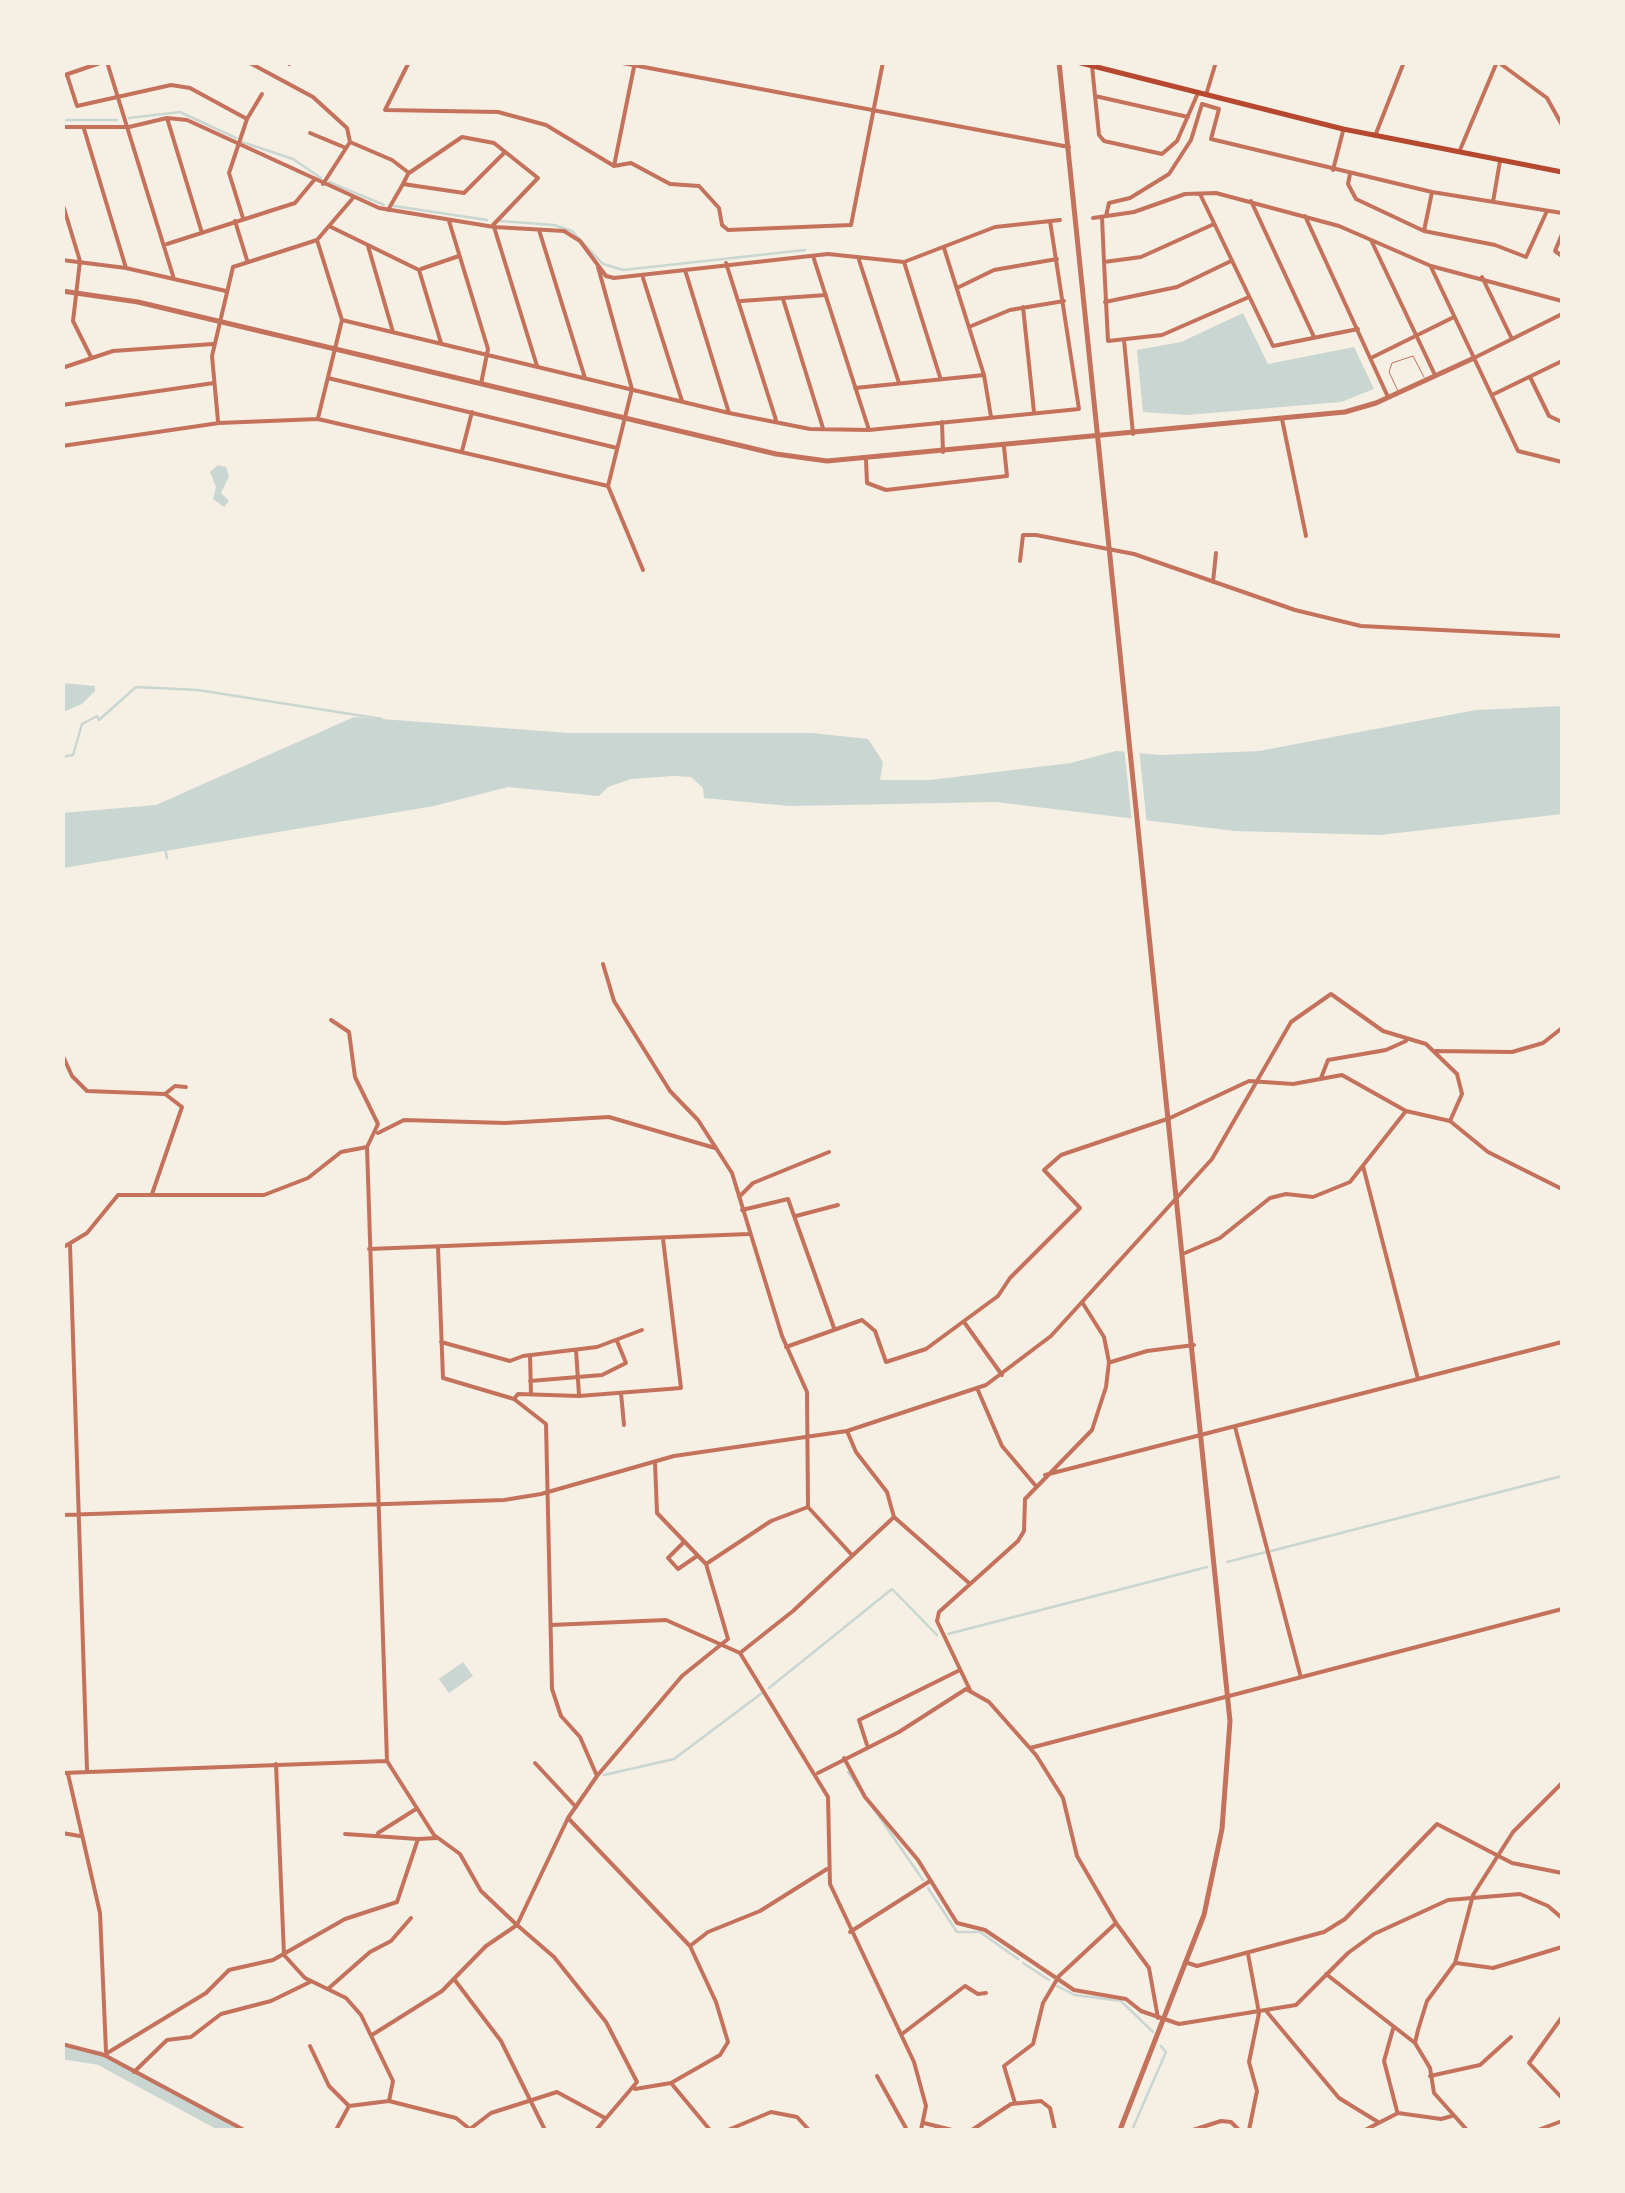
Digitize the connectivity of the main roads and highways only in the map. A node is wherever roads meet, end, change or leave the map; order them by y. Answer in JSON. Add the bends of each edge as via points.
{"nodes":[{"id":1,"x":1078,"y":62,"type":"edge"},
{"id":2,"x":1094,"y":65,"type":"edge"},
{"id":3,"x":1562,"y":172,"type":"edge"}],
"edges":[{"from":1,"to":2,"type":"main road"},
{"from":2,"to":3,"type":"main road","via":[[1344,129]]}]}
